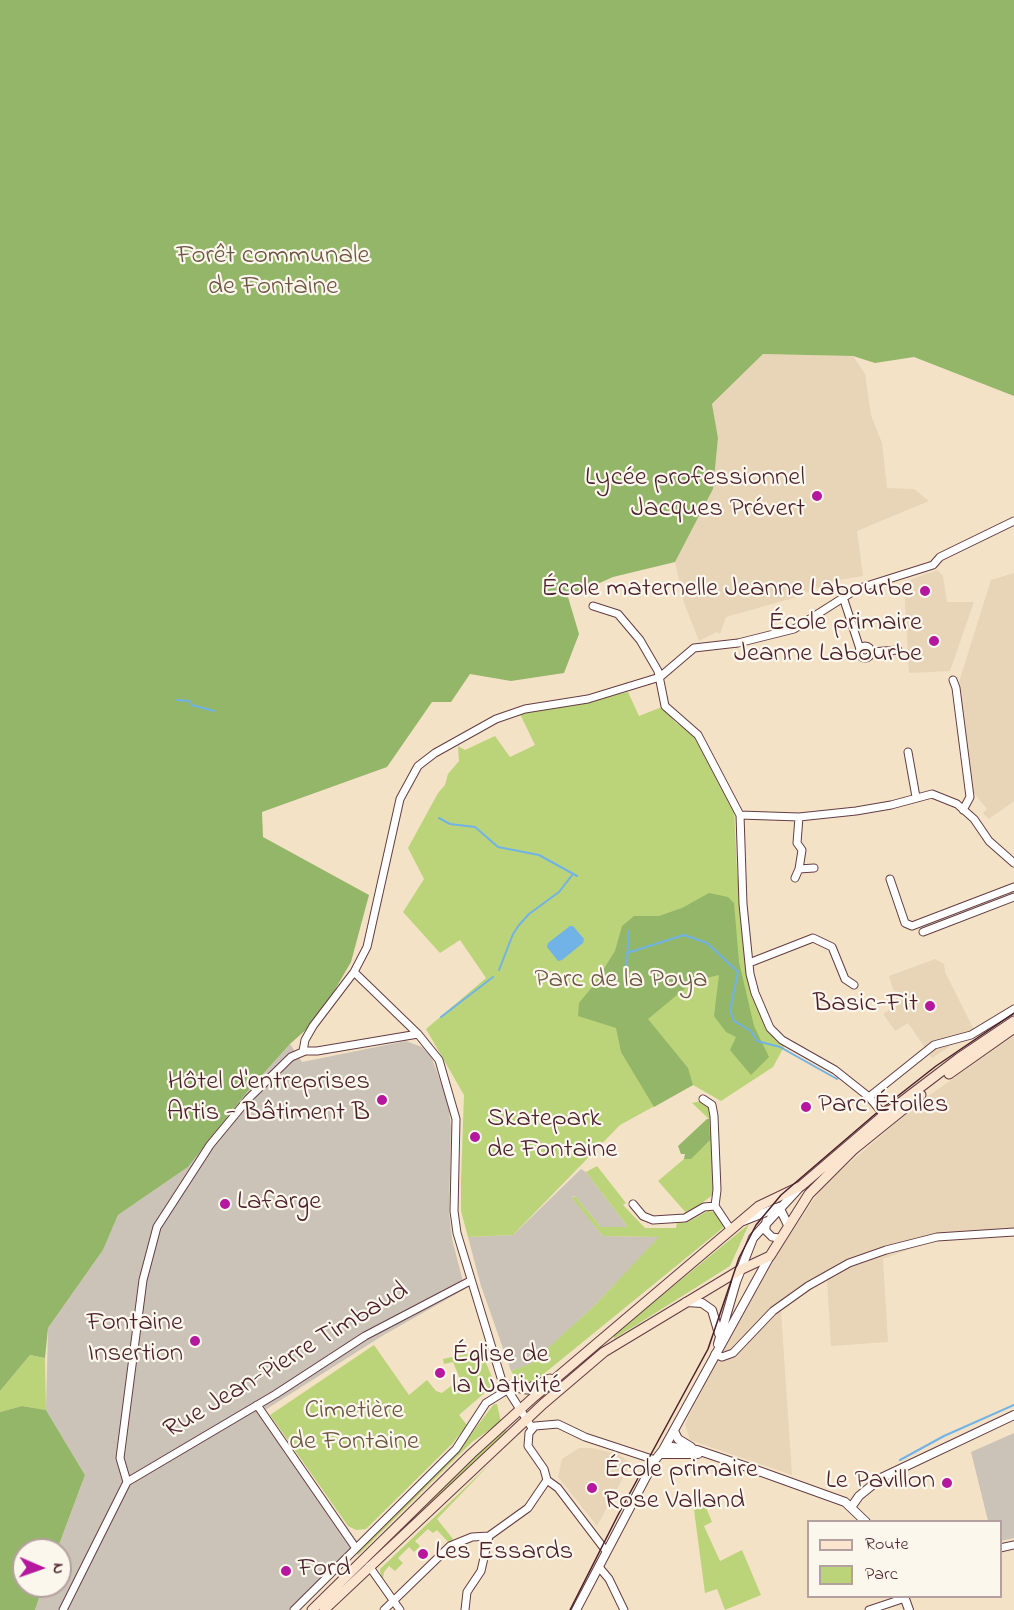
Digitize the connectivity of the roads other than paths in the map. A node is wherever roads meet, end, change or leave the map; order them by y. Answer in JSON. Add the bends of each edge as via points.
{"nodes":[{"id":1,"x":1014,"y":521,"type":"edge"},
{"id":2,"x":843,"y":597,"type":"junction"},
{"id":3,"x":593,"y":606,"type":"dead end"},
{"id":4,"x":898,"y":650,"type":"dead end"},
{"id":5,"x":660,"y":677,"type":"junction"},
{"id":6,"x":953,"y":680,"type":"dead end"},
{"id":7,"x":908,"y":752,"type":"dead end"},
{"id":8,"x":915,"y":797,"type":"junction"},
{"id":9,"x":963,"y":810,"type":"junction"},
{"id":10,"x":740,"y":815,"type":"junction"},
{"id":11,"x":799,"y":817,"type":"junction"},
{"id":12,"x":1014,"y":863,"type":"edge"},
{"id":13,"x":814,"y":868,"type":"dead end"},
{"id":14,"x":800,"y":869,"type":"junction"},
{"id":15,"x":795,"y":878,"type":"dead end"},
{"id":16,"x":890,"y":879,"type":"dead end"},
{"id":17,"x":1014,"y":886,"type":"edge"},
{"id":18,"x":1014,"y":897,"type":"edge"},
{"id":19,"x":923,"y":932,"type":"dead end"},
{"id":20,"x":749,"y":963,"type":"junction"},
{"id":21,"x":354,"y":972,"type":"junction"},
{"id":22,"x":854,"y":985,"type":"dead end"},
{"id":23,"x":1014,"y":1009,"type":"edge"},
{"id":24,"x":1014,"y":1021,"type":"edge"},
{"id":25,"x":1014,"y":1029,"type":"edge"},
{"id":26,"x":418,"y":1034,"type":"junction"},
{"id":27,"x":303,"y":1051,"type":"junction"},
{"id":28,"x":869,"y":1097,"type":"junction"},
{"id":29,"x":703,"y":1099,"type":"dead end"},
{"id":30,"x":884,"y":1115,"type":"junction"},
{"id":31,"x":879,"y":1128,"type":"junction"},
{"id":32,"x":801,"y":1186,"type":"junction"},
{"id":33,"x":633,"y":1204,"type":"dead end"},
{"id":34,"x":715,"y":1206,"type":"junction"},
{"id":35,"x":779,"y":1207,"type":"junction"},
{"id":36,"x":743,"y":1221,"type":"junction"},
{"id":37,"x":766,"y":1221,"type":"junction"},
{"id":38,"x":788,"y":1225,"type":"junction"},
{"id":39,"x":731,"y":1230,"type":"junction"},
{"id":40,"x":1014,"y":1232,"type":"edge"},
{"id":41,"x":779,"y":1238,"type":"junction"},
{"id":42,"x":770,"y":1256,"type":"junction"},
{"id":43,"x":740,"y":1270,"type":"junction"},
{"id":44,"x":470,"y":1281,"type":"junction"},
{"id":45,"x":686,"y":1302,"type":"junction"},
{"id":46,"x":720,"y":1338,"type":"junction"},
{"id":47,"x":715,"y":1354,"type":"junction"},
{"id":48,"x":563,"y":1373,"type":"junction"},
{"id":49,"x":505,"y":1387,"type":"junction"},
{"id":50,"x":257,"y":1405,"type":"junction"},
{"id":51,"x":520,"y":1411,"type":"junction"},
{"id":52,"x":1014,"y":1415,"type":"edge"},
{"id":53,"x":529,"y":1424,"type":"junction"},
{"id":54,"x":674,"y":1431,"type":"junction"},
{"id":55,"x":697,"y":1450,"type":"junction"},
{"id":56,"x":711,"y":1454,"type":"junction"},
{"id":57,"x":660,"y":1455,"type":"junction"},
{"id":58,"x":547,"y":1480,"type":"junction"},
{"id":59,"x":127,"y":1482,"type":"junction"},
{"id":60,"x":852,"y":1506,"type":"junction"},
{"id":61,"x":865,"y":1520,"type":"edge"},
{"id":62,"x":489,"y":1536,"type":"junction"},
{"id":63,"x":355,"y":1547,"type":"junction"},
{"id":64,"x":606,"y":1551,"type":"junction"},
{"id":65,"x":369,"y":1566,"type":"junction"},
{"id":66,"x":599,"y":1567,"type":"junction"},
{"id":67,"x":902,"y":1598,"type":"edge"},
{"id":68,"x":394,"y":1600,"type":"junction"},
{"id":69,"x":63,"y":1610,"type":"edge"},
{"id":70,"x":294,"y":1610,"type":"edge"},
{"id":71,"x":312,"y":1610,"type":"edge"},
{"id":72,"x":324,"y":1610,"type":"edge"},
{"id":73,"x":384,"y":1610,"type":"edge"},
{"id":74,"x":400,"y":1610,"type":"edge"},
{"id":75,"x":465,"y":1610,"type":"edge"},
{"id":76,"x":576,"y":1610,"type":"edge"},
{"id":77,"x":624,"y":1610,"type":"edge"},
{"id":78,"x":869,"y":1610,"type":"edge"}],
"edges":[{"from":1,"to":2,"type":"street","via":[[940,557],[933,566],[868,585]]},
{"from":2,"to":4,"type":"street","via":[[864,657],[871,652]]},
{"from":2,"to":5,"type":"street","via":[[794,629],[738,643],[694,648]]},
{"from":3,"to":5,"type":"street","via":[[622,617]]},
{"from":5,"to":10,"type":"street","via":[[664,706],[698,735]]},
{"from":5,"to":21,"type":"street","via":[[588,699],[525,709],[496,719],[418,766],[400,799],[367,946]]},
{"from":6,"to":9,"type":"street","via":[[970,796]]},
{"from":7,"to":8,"type":"street"},
{"from":8,"to":9,"type":"street","via":[[941,795]]},
{"from":8,"to":11,"type":"street","via":[[875,809]]},
{"from":9,"to":12,"type":"street"},
{"from":10,"to":11,"type":"street"},
{"from":10,"to":20,"type":"street"},
{"from":11,"to":14,"type":"street"},
{"from":13,"to":14,"type":"street"},
{"from":14,"to":15,"type":"street"},
{"from":16,"to":17,"type":"street","via":[[905,923],[912,926]]},
{"from":18,"to":19,"type":"street"},
{"from":20,"to":22,"type":"street","via":[[813,938],[832,947],[845,979]]},
{"from":20,"to":28,"type":"street","via":[[763,1015],[775,1034],[835,1070]]},
{"from":21,"to":26,"type":"street"},
{"from":21,"to":27,"type":"street","via":[[313,1026]]},
{"from":23,"to":28,"type":"street","via":[[982,1029],[934,1045]]},
{"from":24,"to":30,"type":"main road"},
{"from":25,"to":31,"type":"main road"},
{"from":26,"to":27,"type":"street","via":[[317,1052]]},
{"from":26,"to":44,"type":"street","via":[[439,1060],[455,1107],[454,1211]]},
{"from":27,"to":59,"type":"street","via":[[291,1057],[228,1121],[157,1227],[143,1280],[120,1458]]},
{"from":28,"to":30,"type":"street"},
{"from":29,"to":34,"type":"street","via":[[712,1106],[714,1116]]},
{"from":30,"to":31,"type":"street"},
{"from":30,"to":32,"type":"main road"},
{"from":31,"to":38,"type":"main road","via":[[809,1194]]},
{"from":32,"to":35,"type":"street"},
{"from":32,"to":36,"type":"main road","via":[[759,1206]]},
{"from":33,"to":34,"type":"street","via":[[653,1220],[685,1218],[704,1207]]},
{"from":34,"to":39,"type":"street"},
{"from":35,"to":36,"type":"street"},
{"from":35,"to":37,"type":"street"},
{"from":35,"to":38,"type":"street"},
{"from":36,"to":39,"type":"main road"},
{"from":37,"to":41,"type":"street","via":[[766,1231]]},
{"from":37,"to":43,"type":"street","via":[[753,1238]]},
{"from":38,"to":41,"type":"main road"},
{"from":39,"to":48,"type":"main road"},
{"from":40,"to":47,"type":"street","via":[[937,1237],[849,1263],[773,1311],[733,1353],[722,1357]]},
{"from":41,"to":42,"type":"main road"},
{"from":42,"to":43,"type":"main road"},
{"from":42,"to":47,"type":"street"},
{"from":43,"to":45,"type":"main road"},
{"from":43,"to":46,"type":"street"},
{"from":44,"to":49,"type":"street"},
{"from":44,"to":50,"type":"street","name":"Rue Jean-Pierre Timbaud","via":[[365,1336]]},
{"from":45,"to":46,"type":"street","via":[[702,1303],[712,1310]]},
{"from":45,"to":53,"type":"main road","via":[[604,1352]]},
{"from":46,"to":47,"type":"street"},
{"from":47,"to":54,"type":"street"},
{"from":48,"to":49,"type":"main road","via":[[527,1389]]},
{"from":48,"to":51,"type":"main road"},
{"from":49,"to":51,"type":"street"},
{"from":49,"to":63,"type":"street","via":[[486,1403],[456,1449]]},
{"from":50,"to":59,"type":"street","name":"Rue Jean-Pierre Timbaud"},
{"from":50,"to":63,"type":"street"},
{"from":51,"to":53,"type":"street"},
{"from":51,"to":71,"type":"main road"},
{"from":52,"to":60,"type":"street","via":[[881,1478]]},
{"from":53,"to":57,"type":"street","via":[[558,1424],[585,1437]]},
{"from":53,"to":58,"type":"street","via":[[528,1446]]},
{"from":53,"to":65,"type":"main road"},
{"from":54,"to":55,"type":"street","via":[[685,1444]]},
{"from":54,"to":57,"type":"street"},
{"from":55,"to":56,"type":"street"},
{"from":55,"to":57,"type":"street","via":[[672,1447]]},
{"from":56,"to":57,"type":"street"},
{"from":56,"to":60,"type":"street"},
{"from":57,"to":64,"type":"street"},
{"from":58,"to":62,"type":"street","via":[[528,1508]]},
{"from":58,"to":64,"type":"street","via":[[558,1488]]},
{"from":59,"to":69,"type":"street"},
{"from":60,"to":61,"type":"street"},
{"from":62,"to":68,"type":"street","via":[[472,1537],[450,1546]]},
{"from":62,"to":75,"type":"street","via":[[481,1571],[466,1592]]},
{"from":63,"to":70,"type":"street"},
{"from":64,"to":66,"type":"street"},
{"from":65,"to":68,"type":"street"},
{"from":65,"to":72,"type":"main road"},
{"from":66,"to":76,"type":"street"},
{"from":66,"to":77,"type":"street"},
{"from":67,"to":78,"type":"street"},
{"from":68,"to":73,"type":"street"},
{"from":68,"to":74,"type":"street"}]}
